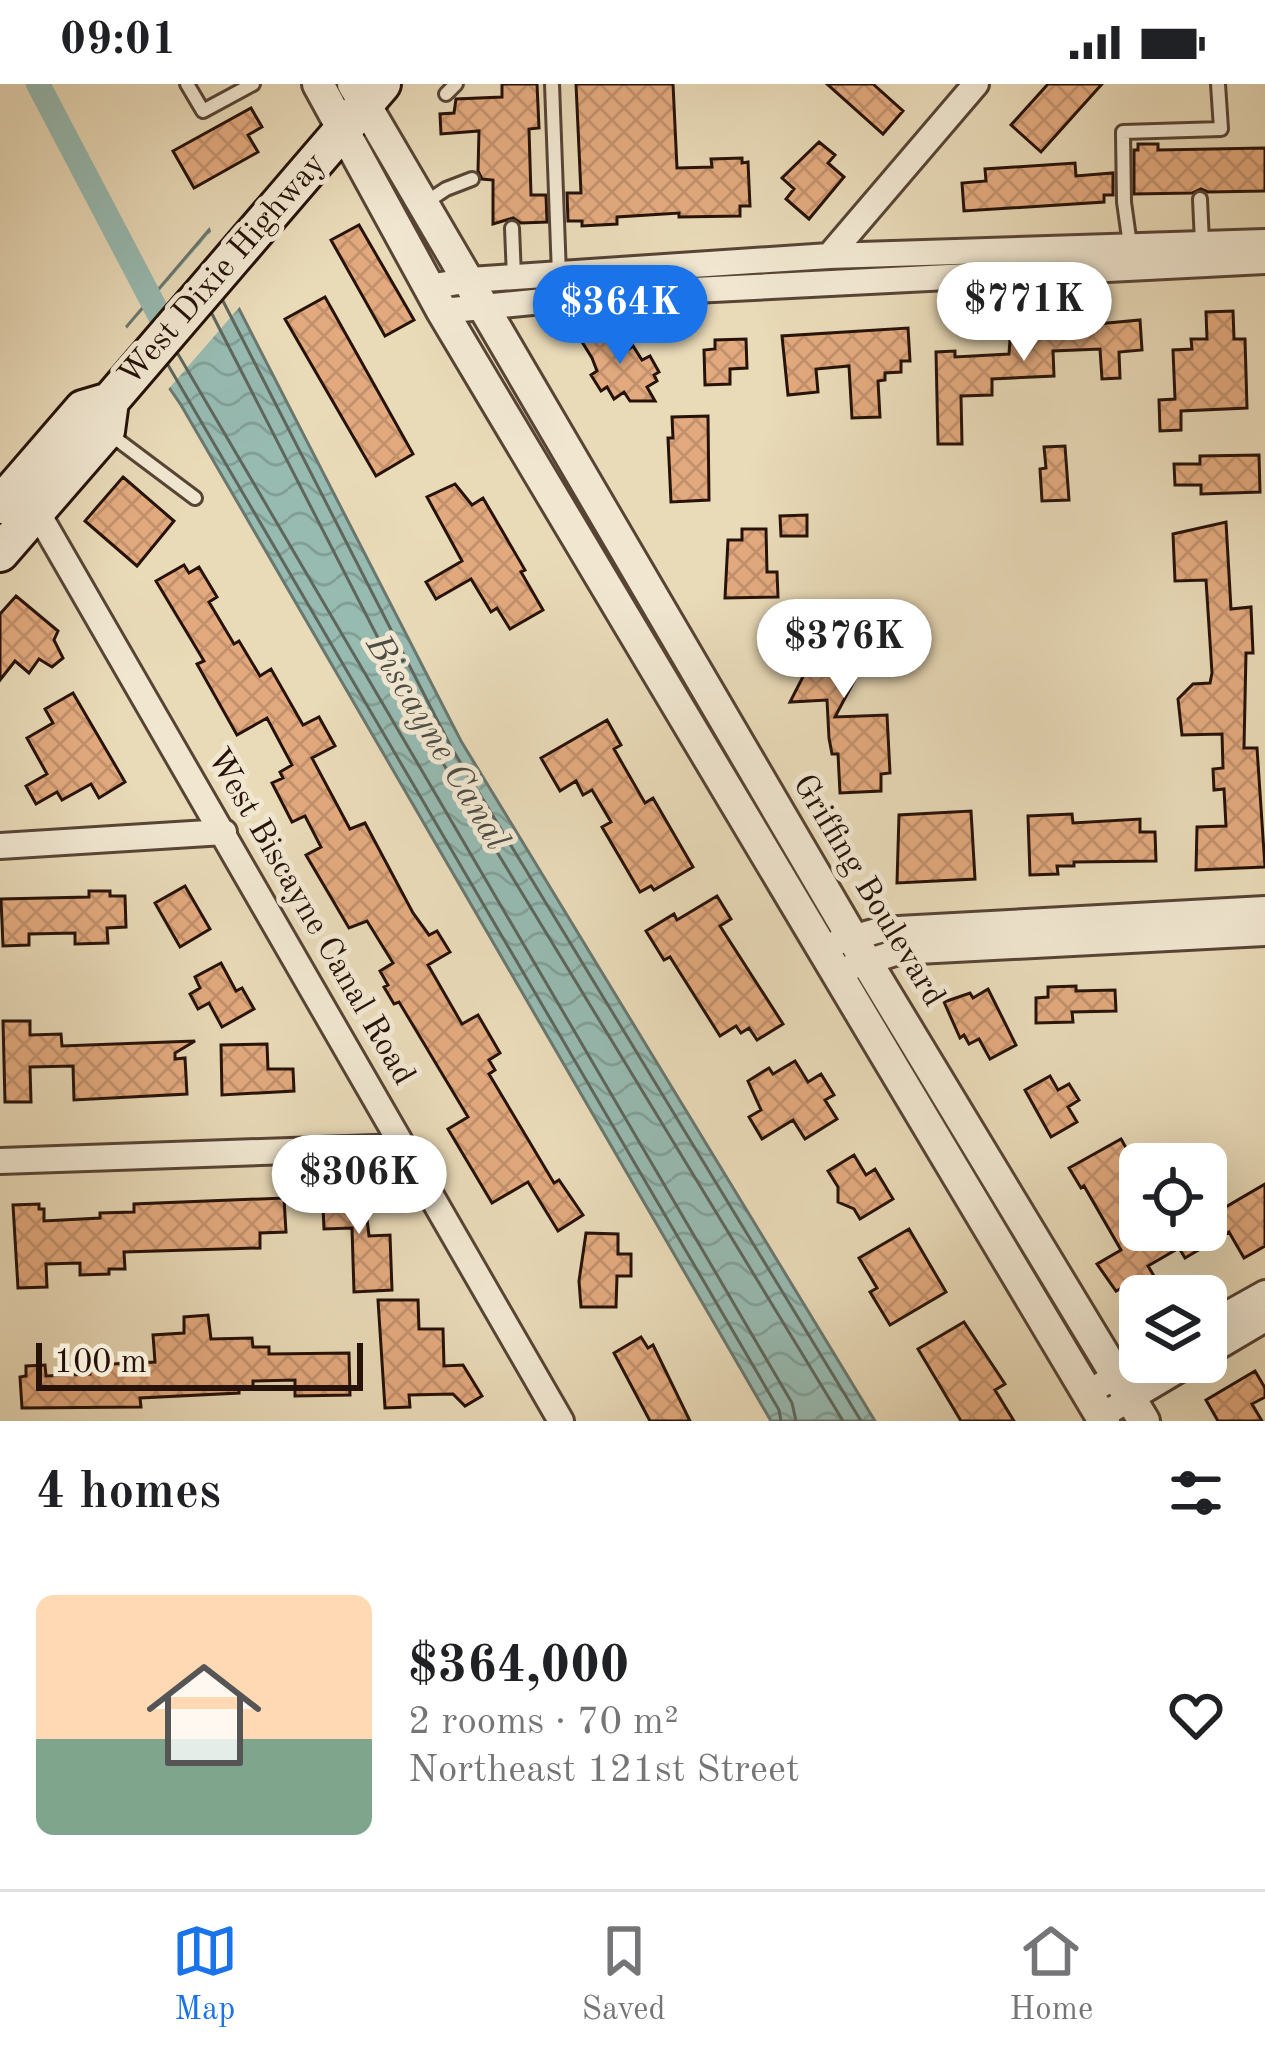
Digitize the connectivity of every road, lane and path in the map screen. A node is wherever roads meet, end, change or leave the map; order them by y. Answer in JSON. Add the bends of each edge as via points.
{"nodes":[{"id":1,"x":187,"y":84,"type":"edge"},
{"id":2,"x":253,"y":84,"type":"edge"},
{"id":3,"x":318,"y":84,"type":"edge"},
{"id":4,"x":553,"y":84,"type":"edge"},
{"id":5,"x":976,"y":84,"type":"edge"},
{"id":6,"x":1218,"y":84,"type":"edge"},
{"id":7,"x":361,"y":100,"type":"edge"},
{"id":8,"x":472,"y":179,"type":"dead end"},
{"id":9,"x":1200,"y":199,"type":"dead end"},
{"id":10,"x":424,"y":204,"type":"junction"},
{"id":11,"x":512,"y":228,"type":"dead end"},
{"id":12,"x":1265,"y":242,"type":"edge"},
{"id":13,"x":1202,"y":244,"type":"junction"},
{"id":14,"x":1130,"y":247,"type":"junction"},
{"id":15,"x":829,"y":256,"type":"junction"},
{"id":16,"x":1265,"y":261,"type":"edge"},
{"id":17,"x":559,"y":275,"type":"junction"},
{"id":18,"x":514,"y":278,"type":"junction"},
{"id":19,"x":477,"y":292,"type":"junction"},
{"id":20,"x":436,"y":299,"type":"junction"},
{"id":21,"x":108,"y":416,"type":"junction"},
{"id":22,"x":194,"y":498,"type":"dead end"},
{"id":23,"x":18,"y":508,"type":"edge"},
{"id":24,"x":0,"y":553,"type":"edge"},
{"id":25,"x":224,"y":832,"type":"junction"},
{"id":26,"x":0,"y":846,"type":"edge"},
{"id":27,"x":1265,"y":909,"type":"edge"},
{"id":28,"x":1265,"y":933,"type":"edge"},
{"id":29,"x":845,"y":954,"type":"junction"},
{"id":30,"x":404,"y":1147,"type":"junction"},
{"id":31,"x":0,"y":1161,"type":"edge"},
{"id":32,"x":1265,"y":1292,"type":"edge"},
{"id":33,"x":1227,"y":1314,"type":"edge"},
{"id":34,"x":1265,"y":1319,"type":"edge"},
{"id":35,"x":1227,"y":1342,"type":"edge"},
{"id":36,"x":1133,"y":1389,"type":"edge"},
{"id":37,"x":1098,"y":1410,"type":"edge"},
{"id":38,"x":561,"y":1421,"type":"edge"}],
"edges":[{"from":1,"to":2,"type":"lane","via":[[203,111]]},
{"from":3,"to":7,"type":"street","name":"Griffing Boulevard"},
{"from":4,"to":17,"type":"lane"},
{"from":5,"to":15,"type":"street"},
{"from":6,"to":14,"type":"lane","via":[[1221,129],[1123,132]]},
{"from":7,"to":10,"type":"street","name":"Griffing Boulevard"},
{"from":7,"to":20,"type":"street","name":"Griffing Boulevard"},
{"from":7,"to":21,"type":"main road","name":"West Dixie Highway"},
{"from":8,"to":10,"type":"lane"},
{"from":9,"to":13,"type":"lane"},
{"from":10,"to":19,"type":"street","name":"Griffing Boulevard"},
{"from":11,"to":18,"type":"lane"},
{"from":12,"to":13,"type":"street"},
{"from":13,"to":14,"type":"street"},
{"from":14,"to":15,"type":"street"},
{"from":15,"to":17,"type":"street"},
{"from":16,"to":19,"type":"street","via":[[614,294]]},
{"from":17,"to":18,"type":"street"},
{"from":18,"to":19,"type":"street"},
{"from":19,"to":20,"type":"street"},
{"from":19,"to":29,"type":"street","name":"Griffing Boulevard"},
{"from":20,"to":29,"type":"street","name":"Griffing Boulevard"},
{"from":21,"to":22,"type":"lane"},
{"from":21,"to":23,"type":"main road","name":"West Dixie Highway"},
{"from":23,"to":24,"type":"main road","name":"West Dixie Highway"},
{"from":23,"to":25,"type":"street","name":"West Biscayne Canal Road"},
{"from":25,"to":26,"type":"street"},
{"from":25,"to":30,"type":"street","name":"West Biscayne Canal Road"},
{"from":27,"to":29,"type":"street","via":[[880,930]]},
{"from":28,"to":29,"type":"street"},
{"from":29,"to":36,"type":"street","name":"Griffing Boulevard"},
{"from":29,"to":37,"type":"street","name":"Griffing Boulevard"},
{"from":30,"to":31,"type":"street"},
{"from":30,"to":38,"type":"street","name":"West Biscayne Canal Road"},
{"from":32,"to":33,"type":"street"},
{"from":34,"to":35,"type":"street"},
{"from":36,"to":37,"type":"street"}]}
